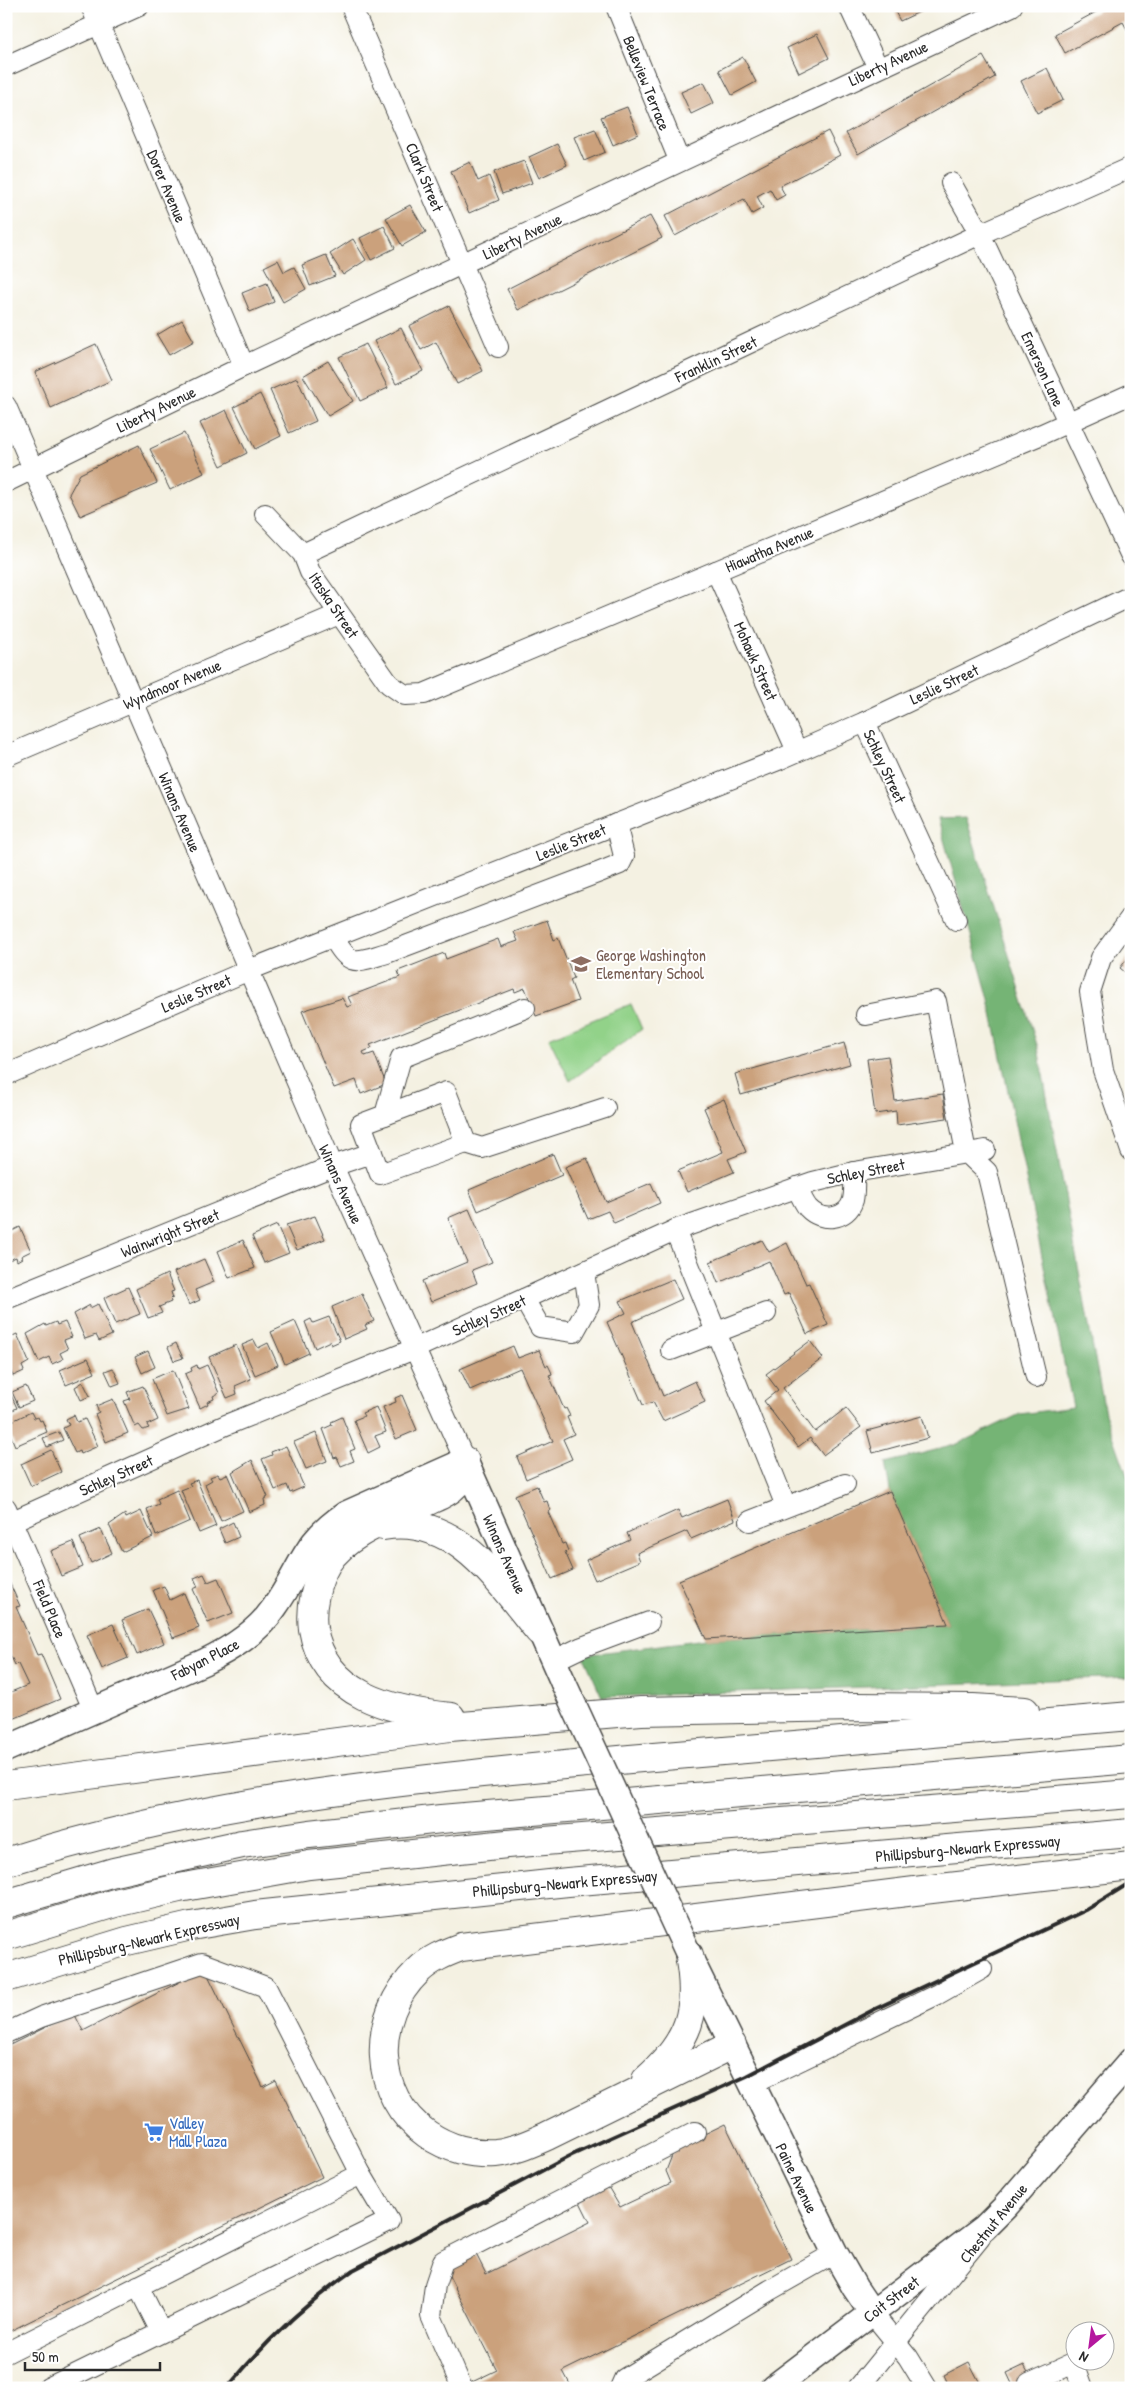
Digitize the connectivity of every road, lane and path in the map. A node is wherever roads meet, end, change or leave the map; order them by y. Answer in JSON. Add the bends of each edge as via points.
{"nodes":[{"id":1,"x":140,"y":6,"type":"edge"},
{"id":2,"x":351,"y":6,"type":"edge"},
{"id":3,"x":616,"y":6,"type":"edge"},
{"id":4,"x":849,"y":6,"type":"edge"},
{"id":5,"x":1012,"y":6,"type":"edge"},
{"id":6,"x":95,"y":15,"type":"edge"},
{"id":7,"x":6,"y":66,"type":"edge"},
{"id":8,"x":878,"y":68,"type":"junction"},
{"id":9,"x":679,"y":160,"type":"junction"},
{"id":10,"x":1131,"y":166,"type":"edge"},
{"id":11,"x":951,"y":182,"type":"dead end"},
{"id":12,"x":980,"y":234,"type":"junction"},
{"id":13,"x":463,"y":264,"type":"junction"},
{"id":14,"x":498,"y":347,"type":"dead end"},
{"id":15,"x":244,"y":366,"type":"junction"},
{"id":16,"x":1131,"y":394,"type":"edge"},
{"id":17,"x":6,"y":406,"type":"edge"},
{"id":18,"x":1068,"y":422,"type":"junction"},
{"id":19,"x":33,"y":470,"type":"junction"},
{"id":20,"x":6,"y":482,"type":"edge"},
{"id":21,"x":265,"y":514,"type":"dead end"},
{"id":22,"x":303,"y":554,"type":"junction"},
{"id":23,"x":1131,"y":556,"type":"edge"},
{"id":24,"x":716,"y":571,"type":"junction"},
{"id":25,"x":1131,"y":596,"type":"edge"},
{"id":26,"x":339,"y":614,"type":"junction"},
{"id":27,"x":406,"y":695,"type":"joint"},
{"id":28,"x":133,"y":700,"type":"junction"},
{"id":29,"x":865,"y":722,"type":"junction"},
{"id":30,"x":797,"y":751,"type":"junction"},
{"id":31,"x":6,"y":756,"type":"edge"},
{"id":32,"x":616,"y":824,"type":"junction"},
{"id":33,"x":1131,"y":917,"type":"edge"},
{"id":34,"x":956,"y":920,"type":"dead end"},
{"id":35,"x":333,"y":937,"type":"junction"},
{"id":36,"x":248,"y":970,"type":"junction"},
{"id":37,"x":525,"y":1008,"type":"dead end"},
{"id":38,"x":866,"y":1015,"type":"dead end"},
{"id":39,"x":6,"y":1075,"type":"edge"},
{"id":40,"x":606,"y":1108,"type":"dead end"},
{"id":41,"x":385,"y":1115,"type":"junction"},
{"id":42,"x":466,"y":1143,"type":"junction"},
{"id":43,"x":976,"y":1151,"type":"junction"},
{"id":44,"x":1131,"y":1151,"type":"edge"},
{"id":45,"x":372,"y":1153,"type":"junction"},
{"id":46,"x":333,"y":1166,"type":"junction"},
{"id":47,"x":854,"y":1172,"type":"junction"},
{"id":48,"x":797,"y":1187,"type":"junction"},
{"id":49,"x":675,"y":1230,"type":"junction"},
{"id":50,"x":584,"y":1272,"type":"junction"},
{"id":51,"x":6,"y":1299,"type":"edge"},
{"id":52,"x":524,"y":1299,"type":"junction"},
{"id":53,"x":766,"y":1313,"type":"dead end"},
{"id":54,"x":716,"y":1332,"type":"junction"},
{"id":55,"x":414,"y":1349,"type":"junction"},
{"id":56,"x":671,"y":1350,"type":"dead end"},
{"id":57,"x":1036,"y":1377,"type":"dead end"},
{"id":58,"x":465,"y":1461,"type":"junction"},
{"id":59,"x":845,"y":1484,"type":"dead end"},
{"id":60,"x":786,"y":1506,"type":"junction"},
{"id":61,"x":8,"y":1518,"type":"edge"},
{"id":62,"x":750,"y":1521,"type":"dead end"},
{"id":63,"x":360,"y":1533,"type":"junction"},
{"id":64,"x":649,"y":1622,"type":"dead end"},
{"id":65,"x":539,"y":1631,"type":"junction"},
{"id":66,"x":558,"y":1672,"type":"junction"},
{"id":67,"x":94,"y":1711,"type":"junction"},
{"id":68,"x":1124,"y":1717,"type":"edge"},
{"id":69,"x":499,"y":1722,"type":"junction"},
{"id":70,"x":6,"y":1749,"type":"edge"},
{"id":71,"x":1131,"y":1759,"type":"edge"},
{"id":72,"x":6,"y":1786,"type":"edge"},
{"id":73,"x":1131,"y":1794,"type":"edge"},
{"id":74,"x":1131,"y":1833,"type":"edge"},
{"id":75,"x":6,"y":1862,"type":"edge"},
{"id":76,"x":1131,"y":1866,"type":"edge"},
{"id":77,"x":6,"y":1904,"type":"edge"},
{"id":78,"x":6,"y":1936,"type":"edge"},
{"id":79,"x":689,"y":1955,"type":"junction"},
{"id":80,"x":982,"y":1969,"type":"dead end"},
{"id":81,"x":6,"y":1978,"type":"edge"},
{"id":82,"x":6,"y":2033,"type":"edge"},
{"id":83,"x":732,"y":2045,"type":"junction"},
{"id":84,"x":1131,"y":2061,"type":"edge"},
{"id":85,"x":751,"y":2084,"type":"junction"},
{"id":86,"x":614,"y":2104,"type":"junction"},
{"id":87,"x":695,"y":2132,"type":"dead end"},
{"id":88,"x":361,"y":2174,"type":"junction"},
{"id":89,"x":1005,"y":2207,"type":"junction"},
{"id":90,"x":835,"y":2253,"type":"junction"},
{"id":91,"x":138,"y":2286,"type":"junction"},
{"id":92,"x":872,"y":2313,"type":"junction"},
{"id":93,"x":161,"y":2332,"type":"junction"},
{"id":94,"x":896,"y":2342,"type":"junction"},
{"id":95,"x":6,"y":2353,"type":"edge"},
{"id":96,"x":1029,"y":2383,"type":"dead end"},
{"id":97,"x":48,"y":2388,"type":"edge"},
{"id":98,"x":462,"y":2388,"type":"edge"},
{"id":99,"x":620,"y":2388,"type":"edge"},
{"id":100,"x":773,"y":2388,"type":"edge"},
{"id":101,"x":858,"y":2388,"type":"edge"},
{"id":102,"x":927,"y":2388,"type":"edge"},
{"id":103,"x":1083,"y":2388,"type":"edge"}],
"edges":[{"from":1,"to":6,"type":"street"},
{"from":2,"to":13,"type":"street","name":"Clark Street"},
{"from":3,"to":9,"type":"street","name":"Belleview Terrace"},
{"from":4,"to":8,"type":"street"},
{"from":5,"to":8,"type":"street","name":"Liberty Avenue"},
{"from":6,"to":7,"type":"street"},
{"from":6,"to":15,"type":"street","name":"Dorer Avenue"},
{"from":8,"to":9,"type":"street","name":"Liberty Avenue"},
{"from":9,"to":13,"type":"street","name":"Liberty Avenue"},
{"from":10,"to":12,"type":"street","name":"Franklin Street"},
{"from":11,"to":12,"type":"street","name":"Emerson Lane"},
{"from":12,"to":18,"type":"street","name":"Emerson Lane"},
{"from":12,"to":22,"type":"street","name":"Franklin Street"},
{"from":13,"to":14,"type":"street","name":"Clark Street"},
{"from":13,"to":15,"type":"street","name":"Liberty Avenue"},
{"from":15,"to":19,"type":"street","name":"Liberty Avenue"},
{"from":16,"to":18,"type":"street","name":"Hiawatha Avenue"},
{"from":17,"to":19,"type":"street","name":"Winans Avenue"},
{"from":18,"to":23,"type":"street","name":"Emerson Lane"},
{"from":18,"to":24,"type":"street","name":"Hiawatha Avenue"},
{"from":19,"to":20,"type":"street","name":"Liberty Avenue"},
{"from":19,"to":28,"type":"street","name":"Winans Avenue"},
{"from":21,"to":22,"type":"street","name":"Itaska Street"},
{"from":22,"to":26,"type":"street","name":"Itaska Street","via":[[310,572]]},
{"from":24,"to":27,"type":"street","name":"Hiawatha Avenue","via":[[424,694]]},
{"from":24,"to":30,"type":"street","name":"Mohawk Street"},
{"from":25,"to":29,"type":"street","name":"Leslie Street"},
{"from":26,"to":27,"type":"street","name":"Itaska Street","via":[[389,684]]},
{"from":26,"to":28,"type":"street","name":"Wyndmoor Avenue"},
{"from":28,"to":31,"type":"street","name":"Wyndmoor Avenue"},
{"from":28,"to":36,"type":"street","name":"Winans Avenue"},
{"from":29,"to":30,"type":"street","name":"Leslie Street"},
{"from":29,"to":34,"type":"street","name":"Schley Street"},
{"from":30,"to":32,"type":"street","name":"Leslie Street"},
{"from":32,"to":35,"type":"street","name":"Leslie Street"},
{"from":32,"to":35,"type":"street","via":[[624,856],[620,864],[600,872],[361,961],[350,960],[343,954]]},
{"from":33,"to":44,"type":"street","via":[[1101,958],[1090,992],[1103,1070]]},
{"from":35,"to":36,"type":"street","name":"Leslie Street"},
{"from":36,"to":39,"type":"street","name":"Leslie Street"},
{"from":36,"to":46,"type":"street","name":"Winans Avenue"},
{"from":37,"to":41,"type":"street","via":[[401,1058]]},
{"from":38,"to":43,"type":"street","via":[[936,1001]]},
{"from":40,"to":42,"type":"street","via":[[490,1147]]},
{"from":41,"to":42,"type":"street","via":[[446,1092]]},
{"from":41,"to":45,"type":"street","via":[[360,1124]]},
{"from":42,"to":45,"type":"street","via":[[380,1174]]},
{"from":43,"to":47,"type":"street","name":"Schley Street"},
{"from":43,"to":57,"type":"street","via":[[987,1172]]},
{"from":45,"to":46,"type":"street","name":"Wainwright Street"},
{"from":46,"to":51,"type":"street","name":"Wainwright Street"},
{"from":46,"to":55,"type":"street","name":"Winans Avenue"},
{"from":47,"to":48,"type":"street","name":"Schley Street"},
{"from":47,"to":48,"type":"street","via":[[850,1207],[836,1217],[828,1218],[812,1212]]},
{"from":48,"to":49,"type":"street","name":"Schley Street"},
{"from":49,"to":50,"type":"street","name":"Schley Street"},
{"from":49,"to":54,"type":"street"},
{"from":50,"to":52,"type":"street","name":"Schley Street"},
{"from":50,"to":52,"type":"street","via":[[589,1305],[574,1332],[540,1327]]},
{"from":52,"to":55,"type":"street","name":"Schley Street"},
{"from":53,"to":54,"type":"street"},
{"from":54,"to":56,"type":"street"},
{"from":54,"to":60,"type":"street"},
{"from":55,"to":58,"type":"street","name":"Winans Avenue"},
{"from":55,"to":61,"type":"street","name":"Schley Street"},
{"from":58,"to":63,"type":"highway","via":[[460,1479],[448,1491]]},
{"from":58,"to":65,"type":"main road","name":"Winans Avenue"},
{"from":58,"to":67,"type":"main road","name":"Fabyan Place","via":[[335,1521],[306,1550],[266,1618],[232,1647]]},
{"from":59,"to":60,"type":"street"},
{"from":60,"to":62,"type":"street"},
{"from":61,"to":67,"type":"street","name":"Field Place"},
{"from":63,"to":65,"type":"highway","via":[[385,1525],[409,1524],[433,1530],[458,1542],[480,1560]]},
{"from":63,"to":69,"type":"highway","via":[[334,1554],[316,1588],[313,1624],[318,1650],[324,1661],[348,1686],[382,1704],[422,1714]]},
{"from":64,"to":66,"type":"street","via":[[582,1647]]},
{"from":65,"to":66,"type":"main road","name":"Winans Avenue"},
{"from":66,"to":79,"type":"main road","name":"Winans Avenue","bridge":true},
{"from":67,"to":70,"type":"main road","name":"Fabyan Place"},
{"from":68,"to":69,"type":"highway","via":[[973,1708],[856,1707],[664,1710]]},
{"from":68,"to":75,"type":"highway","via":[[363,1786],[167,1819],[101,1834]]},
{"from":69,"to":72,"type":"highway"},
{"from":71,"to":77,"type":"highway","via":[[318,1833],[242,1844],[169,1860]]},
{"from":73,"to":78,"type":"highway","via":[[488,1846],[319,1864],[179,1888],[115,1903]]},
{"from":74,"to":81,"type":"highway","name":"Phillipsburg-Newark Expressway","via":[[568,1882],[263,1914],[127,1941]]},
{"from":76,"to":86,"type":"highway","via":[[472,1945],[439,1956],[418,1970],[402,1989],[391,2010],[383,2046],[389,2085],[414,2124],[446,2145],[474,2153],[508,2151]]},
{"from":79,"to":83,"type":"main road","name":"Paine Avenue"},
{"from":79,"to":86,"type":"highway","via":[[692,2006],[682,2041],[655,2072]]},
{"from":80,"to":85,"type":"street","via":[[938,1994]]},
{"from":82,"to":88,"type":"street","via":[[41,2017],[202,1963],[266,1987]]},
{"from":83,"to":85,"type":"main road","name":"Paine Avenue"},
{"from":83,"to":86,"type":"highway"},
{"from":84,"to":89,"type":"main road","name":"Chestnut Avenue"},
{"from":85,"to":90,"type":"main road","name":"Paine Avenue"},
{"from":87,"to":98,"type":"street","via":[[443,2261],[435,2285],[431,2316]]},
{"from":88,"to":91,"type":"street"},
{"from":88,"to":93,"type":"street","via":[[389,2221]]},
{"from":89,"to":92,"type":"main road","name":"Coit Street","via":[[967,2242]]},
{"from":89,"to":94,"type":"street","name":"Chestnut Avenue"},
{"from":90,"to":92,"type":"main road","name":"Paine Avenue"},
{"from":90,"to":99,"type":"street","via":[[624,2379]]},
{"from":91,"to":93,"type":"street"},
{"from":91,"to":95,"type":"street"},
{"from":92,"to":94,"type":"street","name":"Paine Avenue"},
{"from":92,"to":100,"type":"main road","name":"Coit Street"},
{"from":93,"to":97,"type":"street"},
{"from":94,"to":101,"type":"street","name":"Chestnut Avenue"},
{"from":94,"to":102,"type":"street","name":"Paine Avenue"},
{"from":96,"to":103,"type":"street","via":[[1074,2363]]}]}
